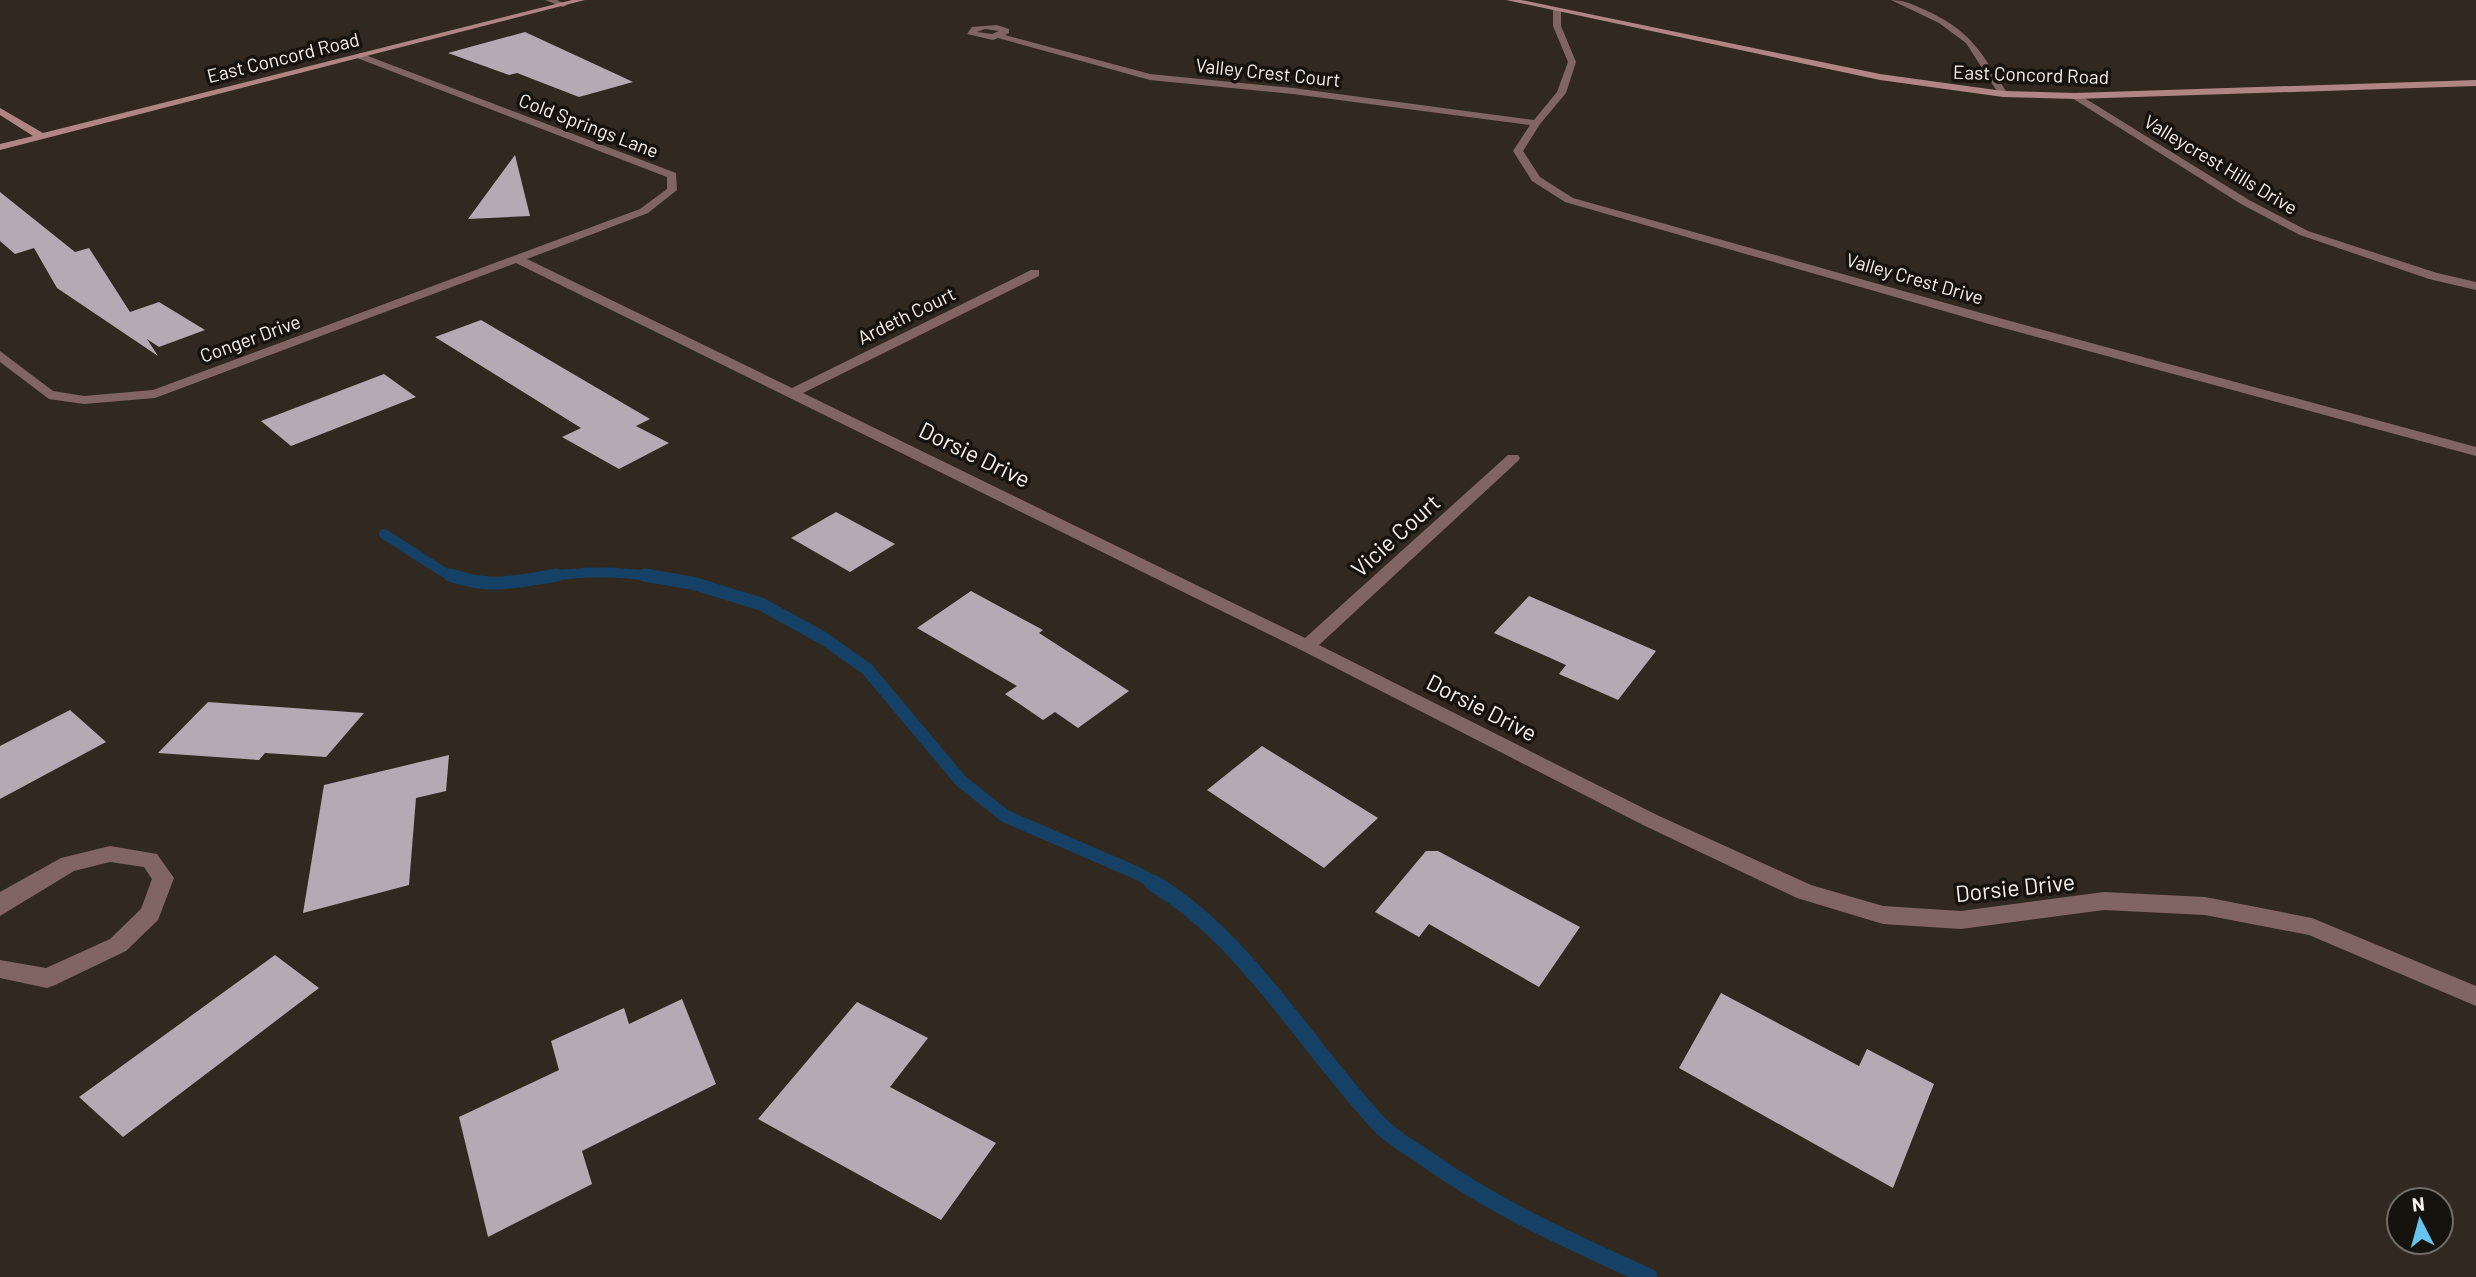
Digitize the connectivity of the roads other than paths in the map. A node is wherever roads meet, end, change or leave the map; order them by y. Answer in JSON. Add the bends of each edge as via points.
{"nodes":[{"id":1,"x":549,"y":0,"type":"edge"},
{"id":2,"x":581,"y":0,"type":"edge"},
{"id":3,"x":1510,"y":0,"type":"edge"},
{"id":4,"x":1895,"y":0,"type":"edge"},
{"id":5,"x":563,"y":5,"type":"junction"},
{"id":6,"x":1557,"y":10,"type":"junction"},
{"id":7,"x":1000,"y":36,"type":"dead end"},
{"id":8,"x":360,"y":56,"type":"junction"},
{"id":9,"x":2476,"y":83,"type":"edge"},
{"id":10,"x":2003,"y":94,"type":"junction"},
{"id":11,"x":2075,"y":96,"type":"junction"},
{"id":12,"x":0,"y":111,"type":"edge"},
{"id":13,"x":1536,"y":123,"type":"junction"},
{"id":14,"x":41,"y":136,"type":"junction"},
{"id":15,"x":0,"y":147,"type":"edge"},
{"id":16,"x":518,"y":258,"type":"junction"},
{"id":17,"x":1035,"y":273,"type":"dead end"},
{"id":18,"x":2476,"y":286,"type":"edge"},
{"id":19,"x":0,"y":355,"type":"edge"},
{"id":20,"x":794,"y":392,"type":"junction"},
{"id":21,"x":2476,"y":452,"type":"edge"},
{"id":22,"x":1513,"y":458,"type":"dead end"},
{"id":23,"x":1307,"y":646,"type":"junction"},
{"id":24,"x":0,"y":907,"type":"edge"},
{"id":25,"x":0,"y":969,"type":"edge"},
{"id":26,"x":2476,"y":996,"type":"edge"}],
"edges":[{"from":1,"to":5,"type":"street"},
{"from":2,"to":5,"type":"street","name":"East Concord Road"},
{"from":3,"to":6,"type":"street","name":"East Concord Road"},
{"from":4,"to":10,"type":"street","via":[[1942,21],[1969,41]]},
{"from":5,"to":8,"type":"street","name":"East Concord Road"},
{"from":6,"to":10,"type":"street","name":"East Concord Road","via":[[1880,77]]},
{"from":6,"to":13,"type":"street","name":"Valley Crest Drive","via":[[1557,26],[1572,62],[1561,93]]},
{"from":7,"to":13,"type":"street","name":"Valley Crest Court","via":[[1150,77]]},
{"from":8,"to":14,"type":"street","name":"East Concord Road"},
{"from":8,"to":16,"type":"street","name":"Cold Springs Lane","via":[[672,175],[673,190],[644,211]]},
{"from":9,"to":11,"type":"street","name":"East Concord Road"},
{"from":10,"to":11,"type":"street","name":"East Concord Road"},
{"from":11,"to":18,"type":"street","name":"Valleycrest Hills Drive","via":[[2245,202],[2304,233]]},
{"from":12,"to":14,"type":"street"},
{"from":13,"to":21,"type":"street","name":"Valley Crest Drive","via":[[1518,151],[1536,178],[1569,200]]},
{"from":14,"to":15,"type":"street","name":"East Concord Road"},
{"from":16,"to":19,"type":"street","name":"Conger Drive","via":[[155,394],[84,400],[49,395]]},
{"from":16,"to":20,"type":"street","name":"Dorsie Drive"},
{"from":17,"to":20,"type":"street","name":"Ardeth Court"},
{"from":20,"to":23,"type":"street","name":"Dorsie Drive"},
{"from":22,"to":23,"type":"street","name":"Vicie Court"},
{"from":23,"to":26,"type":"street","name":"Dorsie Drive","via":[[1650,820],[1818,896],[1883,915],[1961,920],[2104,901],[2205,906],[2312,927]]},
{"from":24,"to":25,"type":"street","via":[[6,899],[68,864],[110,853],[150,860],[163,878],[150,914],[118,946],[47,978]]}]}
